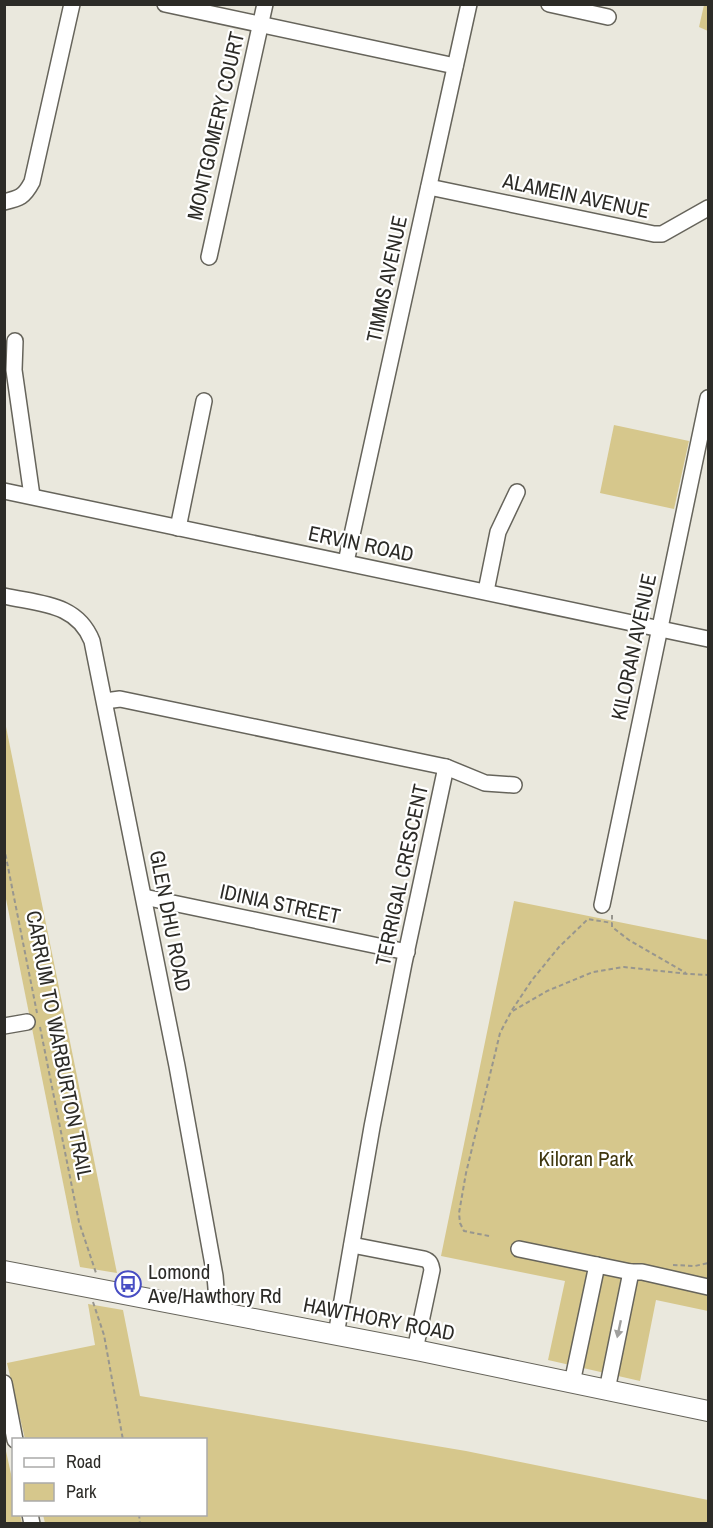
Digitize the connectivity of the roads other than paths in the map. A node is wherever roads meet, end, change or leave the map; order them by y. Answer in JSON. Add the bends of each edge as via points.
{"nodes":[{"id":1,"x":72,"y":4,"type":"edge"},
{"id":2,"x":165,"y":4,"type":"edge"},
{"id":3,"x":265,"y":4,"type":"edge"},
{"id":4,"x":469,"y":4,"type":"edge"},
{"id":5,"x":549,"y":4,"type":"edge"},
{"id":6,"x":608,"y":17,"type":"dead end"},
{"id":7,"x":260,"y":24,"type":"junction"},
{"id":8,"x":455,"y":66,"type":"junction"},
{"id":9,"x":429,"y":187,"type":"junction"},
{"id":10,"x":4,"y":202,"type":"edge"},
{"id":11,"x":708,"y":208,"type":"edge"},
{"id":12,"x":209,"y":257,"type":"dead end"},
{"id":13,"x":15,"y":342,"type":"dead end"},
{"id":14,"x":708,"y":398,"type":"edge"},
{"id":15,"x":204,"y":401,"type":"dead end"},
{"id":16,"x":4,"y":491,"type":"edge"},
{"id":17,"x":517,"y":492,"type":"dead end"},
{"id":18,"x":32,"y":496,"type":"junction"},
{"id":19,"x":178,"y":528,"type":"junction"},
{"id":20,"x":346,"y":562,"type":"junction"},
{"id":21,"x":486,"y":591,"type":"junction"},
{"id":22,"x":4,"y":596,"type":"edge"},
{"id":23,"x":659,"y":629,"type":"junction"},
{"id":24,"x":708,"y":639,"type":"edge"},
{"id":25,"x":105,"y":701,"type":"junction"},
{"id":26,"x":446,"y":766,"type":"junction"},
{"id":27,"x":514,"y":785,"type":"dead end"},
{"id":28,"x":144,"y":897,"type":"junction"},
{"id":29,"x":607,"y":910,"type":"road end"},
{"id":30,"x":407,"y":952,"type":"junction"},
{"id":31,"x":27,"y":1022,"type":"dead end"},
{"id":32,"x":4,"y":1026,"type":"edge"},
{"id":33,"x":352,"y":1245,"type":"junction"},
{"id":34,"x":519,"y":1249,"type":"dead end"},
{"id":35,"x":597,"y":1265,"type":"junction"},
{"id":36,"x":4,"y":1271,"type":"edge"},
{"id":37,"x":631,"y":1272,"type":"junction"},
{"id":38,"x":708,"y":1287,"type":"edge"},
{"id":39,"x":218,"y":1312,"type":"junction"},
{"id":40,"x":336,"y":1335,"type":"junction"},
{"id":41,"x":415,"y":1350,"type":"junction"},
{"id":42,"x":4,"y":1383,"type":"edge"},
{"id":43,"x":572,"y":1383,"type":"junction"},
{"id":44,"x":607,"y":1390,"type":"junction"},
{"id":45,"x":708,"y":1411,"type":"edge"},
{"id":46,"x":15,"y":1438,"type":"edge"}],
"edges":[{"from":1,"to":10,"type":"street","via":[[32,182],[20,198]]},
{"from":2,"to":7,"type":"street"},
{"from":3,"to":7,"type":"street","name":"MONTGOMERY COURT"},
{"from":4,"to":8,"type":"street","name":"TIMMS AVENUE"},
{"from":5,"to":6,"type":"street"},
{"from":7,"to":8,"type":"street"},
{"from":7,"to":12,"type":"street","name":"MONTGOMERY COURT"},
{"from":8,"to":9,"type":"street","name":"TIMMS AVENUE"},
{"from":9,"to":11,"type":"street","name":"ALAMEIN AVENUE","via":[[654,234],[663,234]]},
{"from":9,"to":20,"type":"street","name":"TIMMS AVENUE"},
{"from":13,"to":18,"type":"street","via":[[14,370]]},
{"from":14,"to":23,"type":"street","name":"KILORAN AVENUE"},
{"from":15,"to":19,"type":"street"},
{"from":16,"to":18,"type":"street","name":"ERVIN ROAD"},
{"from":17,"to":21,"type":"street","via":[[498,532]]},
{"from":18,"to":19,"type":"street","name":"ERVIN ROAD"},
{"from":19,"to":20,"type":"street","name":"ERVIN ROAD"},
{"from":20,"to":21,"type":"street","name":"ERVIN ROAD"},
{"from":21,"to":23,"type":"street","name":"ERVIN ROAD"},
{"from":22,"to":25,"type":"street","name":"GLEN DHU ROAD","via":[[58,608],[80,621],[92,641]]},
{"from":23,"to":24,"type":"street","name":"ERVIN ROAD"},
{"from":23,"to":29,"type":"street","name":"KILORAN AVENUE"},
{"from":25,"to":26,"type":"street","name":"TERRIGAL CRESCENT","via":[[120,699]]},
{"from":25,"to":28,"type":"street","name":"GLEN DHU ROAD"},
{"from":26,"to":27,"type":"street","via":[[485,783]]},
{"from":26,"to":30,"type":"street","name":"TERRIGAL CRESCENT"},
{"from":28,"to":30,"type":"street","name":"IDINIA STREET"},
{"from":28,"to":39,"type":"street","name":"GLEN DHU ROAD","via":[[215,1276]]},
{"from":30,"to":33,"type":"street","name":"TERRIGAL CRESCENT"},
{"from":31,"to":32,"type":"street"},
{"from":33,"to":40,"type":"street","name":"TERRIGAL CRESCENT"},
{"from":33,"to":41,"type":"street","via":[[424,1259],[431,1265]]},
{"from":34,"to":35,"type":"street"},
{"from":35,"to":37,"type":"street"},
{"from":35,"to":43,"type":"street"},
{"from":36,"to":39,"type":"main road","name":"HAWTHORY ROAD"},
{"from":37,"to":38,"type":"street"},
{"from":37,"to":44,"type":"street","one_way":true},
{"from":39,"to":40,"type":"main road","name":"HAWTHORY ROAD"},
{"from":40,"to":41,"type":"main road","name":"HAWTHORY ROAD"},
{"from":41,"to":43,"type":"main road","name":"HAWTHORY ROAD"},
{"from":42,"to":46,"type":"street"},
{"from":43,"to":44,"type":"main road","name":"HAWTHORY ROAD"},
{"from":44,"to":45,"type":"main road","name":"HAWTHORY ROAD"}]}
